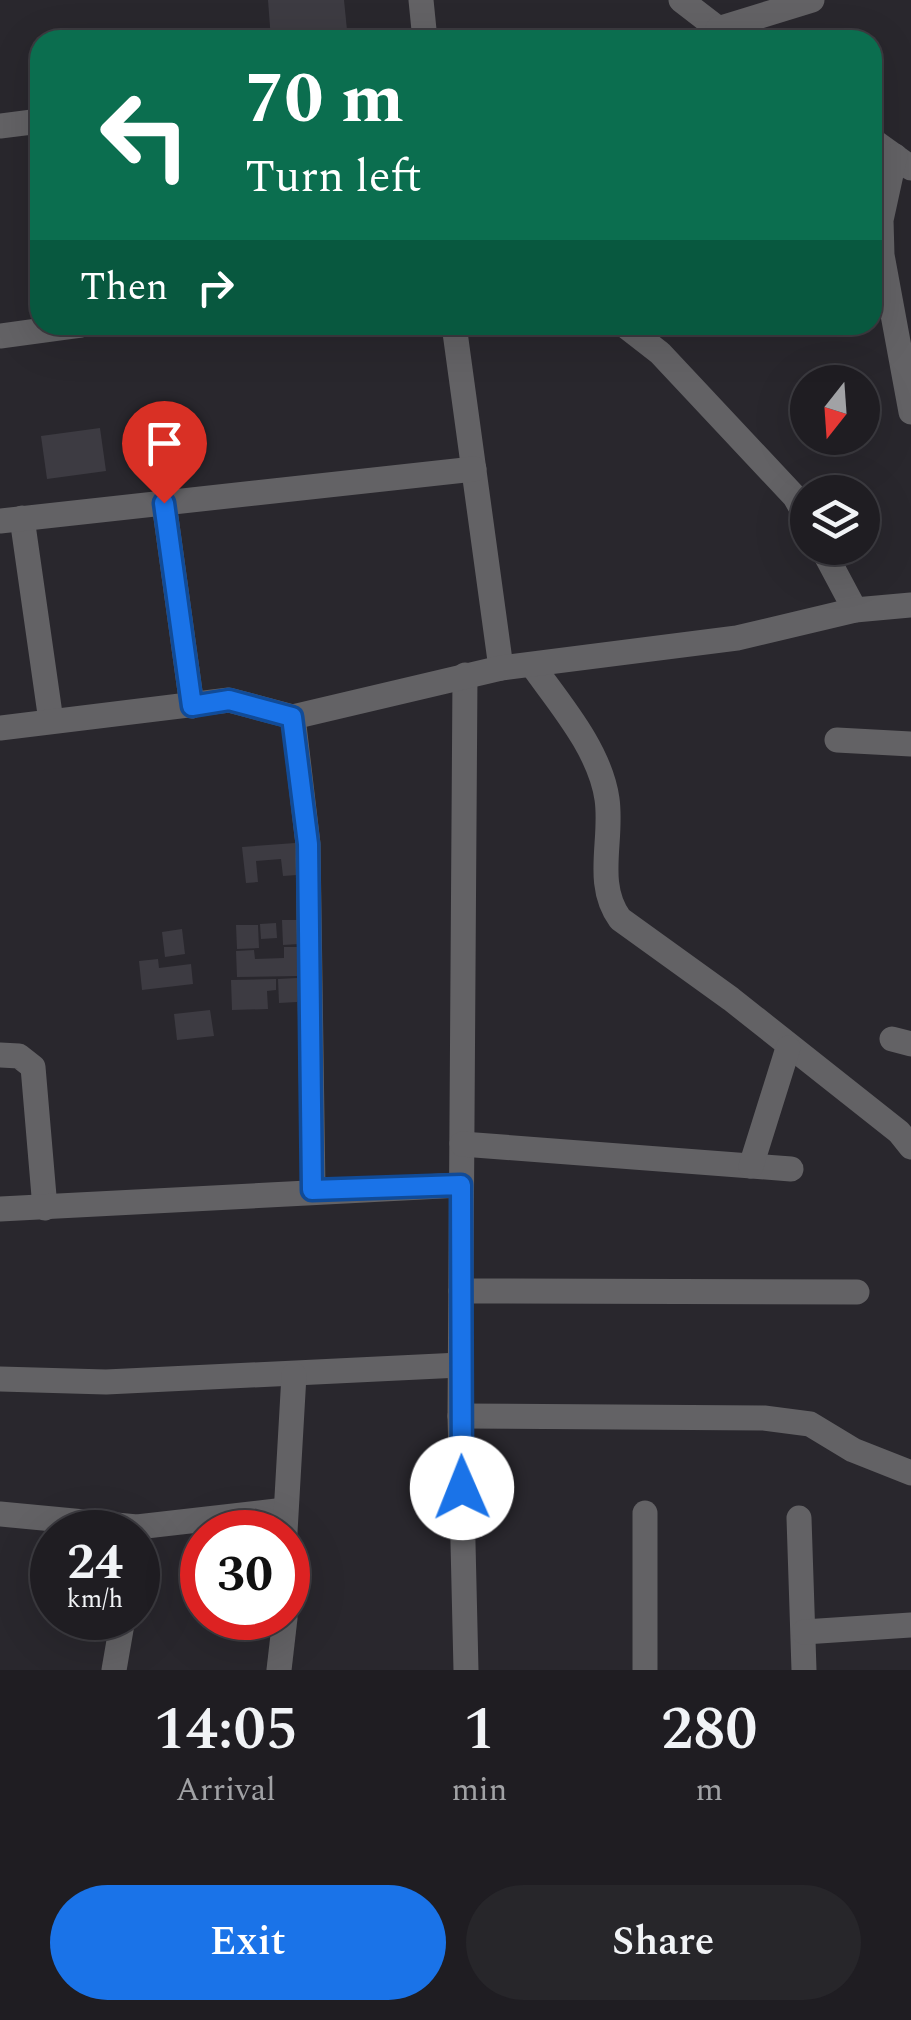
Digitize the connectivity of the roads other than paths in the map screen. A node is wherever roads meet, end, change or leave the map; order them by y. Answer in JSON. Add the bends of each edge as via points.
{"nodes":[{"id":1,"x":421,"y":0,"type":"edge"},
{"id":2,"x":680,"y":0,"type":"edge"},
{"id":3,"x":812,"y":0,"type":"edge"},
{"id":4,"x":424,"y":30,"type":"edge"},
{"id":5,"x":719,"y":30,"type":"edge"},
{"id":6,"x":737,"y":30,"type":"edge"},
{"id":7,"x":30,"y":122,"type":"edge"},
{"id":8,"x":0,"y":126,"type":"edge"},
{"id":9,"x":882,"y":147,"type":"edge"},
{"id":10,"x":903,"y":162,"type":"edge"},
{"id":11,"x":882,"y":217,"type":"edge"},
{"id":12,"x":882,"y":255,"type":"edge"},
{"id":13,"x":30,"y":332,"type":"edge"},
{"id":14,"x":455,"y":335,"type":"edge"},
{"id":15,"x":636,"y":335,"type":"edge"},
{"id":16,"x":0,"y":336,"type":"edge"},
{"id":17,"x":911,"y":412,"type":"edge"},
{"id":18,"x":474,"y":470,"type":"junction"},
{"id":19,"x":790,"y":492,"type":"edge"},
{"id":20,"x":164,"y":503,"type":"junction"},
{"id":21,"x":11,"y":519,"type":"edge"},
{"id":22,"x":831,"y":565,"type":"edge"},
{"id":23,"x":911,"y":604,"type":"edge"},
{"id":24,"x":856,"y":610,"type":"junction"},
{"id":25,"x":532,"y":665,"type":"junction"},
{"id":26,"x":501,"y":668,"type":"junction"},
{"id":27,"x":465,"y":675,"type":"junction"},
{"id":28,"x":192,"y":706,"type":"junction"},
{"id":29,"x":292,"y":717,"type":"junction"},
{"id":30,"x":52,"y":721,"type":"junction"},
{"id":31,"x":0,"y":728,"type":"edge"},
{"id":32,"x":837,"y":740,"type":"dead end"},
{"id":33,"x":911,"y":744,"type":"edge"},
{"id":34,"x":788,"y":1048,"type":"junction"},
{"id":35,"x":0,"y":1055,"type":"edge"},
{"id":36,"x":462,"y":1144,"type":"junction"},
{"id":37,"x":911,"y":1148,"type":"edge"},
{"id":38,"x":751,"y":1166,"type":"junction"},
{"id":39,"x":791,"y":1170,"type":"dead end"},
{"id":40,"x":461,"y":1185,"type":"junction"},
{"id":41,"x":312,"y":1190,"type":"junction"},
{"id":42,"x":45,"y":1208,"type":"junction"},
{"id":43,"x":0,"y":1209,"type":"edge"},
{"id":44,"x":460,"y":1291,"type":"junction"},
{"id":45,"x":858,"y":1292,"type":"dead end"},
{"id":46,"x":460,"y":1365,"type":"junction"},
{"id":47,"x":294,"y":1374,"type":"junction"},
{"id":48,"x":0,"y":1379,"type":"edge"},
{"id":49,"x":460,"y":1416,"type":"junction"},
{"id":50,"x":911,"y":1470,"type":"edge"},
{"id":51,"x":286,"y":1510,"type":"edge"},
{"id":52,"x":645,"y":1513,"type":"dead end"},
{"id":53,"x":0,"y":1514,"type":"edge"},
{"id":54,"x":30,"y":1518,"type":"edge"},
{"id":55,"x":800,"y":1518,"type":"dead end"},
{"id":56,"x":911,"y":1625,"type":"edge"},
{"id":57,"x":804,"y":1632,"type":"junction"},
{"id":58,"x":119,"y":1640,"type":"edge"},
{"id":59,"x":282,"y":1640,"type":"edge"},
{"id":60,"x":114,"y":1670,"type":"edge"},
{"id":61,"x":279,"y":1670,"type":"edge"},
{"id":62,"x":466,"y":1670,"type":"edge"},
{"id":63,"x":646,"y":1670,"type":"edge"},
{"id":64,"x":804,"y":1670,"type":"edge"}],
"edges":[{"from":1,"to":4,"type":"street"},
{"from":2,"to":5,"type":"street"},
{"from":3,"to":6,"type":"street"},
{"from":7,"to":8,"type":"street"},
{"from":9,"to":10,"type":"street"},
{"from":10,"to":11,"type":"street"},
{"from":12,"to":17,"type":"street"},
{"from":13,"to":16,"type":"street"},
{"from":14,"to":18,"type":"street"},
{"from":15,"to":19,"type":"street"},
{"from":18,"to":20,"type":"street"},
{"from":18,"to":26,"type":"street"},
{"from":20,"to":21,"type":"street"},
{"from":20,"to":28,"type":"street"},
{"from":21,"to":30,"type":"street"},
{"from":22,"to":24,"type":"street"},
{"from":23,"to":24,"type":"street"},
{"from":24,"to":25,"type":"street","via":[[737,638]]},
{"from":25,"to":26,"type":"street"},
{"from":25,"to":34,"type":"street","via":[[572,720],[602,778],[610,906]]},
{"from":26,"to":27,"type":"street"},
{"from":27,"to":29,"type":"street"},
{"from":27,"to":36,"type":"street"},
{"from":28,"to":29,"type":"street","via":[[229,700]]},
{"from":28,"to":30,"type":"street"},
{"from":29,"to":41,"type":"street","via":[[308,844]]},
{"from":30,"to":31,"type":"street"},
{"from":32,"to":33,"type":"street"},
{"from":34,"to":37,"type":"street"},
{"from":34,"to":38,"type":"street"},
{"from":35,"to":42,"type":"street","via":[[19,1056],[33,1066]]},
{"from":36,"to":38,"type":"street"},
{"from":36,"to":40,"type":"street"},
{"from":38,"to":39,"type":"street"},
{"from":40,"to":41,"type":"street"},
{"from":40,"to":44,"type":"street"},
{"from":41,"to":42,"type":"street"},
{"from":42,"to":43,"type":"street"},
{"from":44,"to":45,"type":"street"},
{"from":44,"to":46,"type":"street"},
{"from":46,"to":47,"type":"street"},
{"from":46,"to":49,"type":"street"},
{"from":47,"to":48,"type":"street"},
{"from":47,"to":51,"type":"street"},
{"from":49,"to":50,"type":"street","via":[[764,1418],[810,1424],[853,1450]]},
{"from":49,"to":62,"type":"street"},
{"from":52,"to":63,"type":"street"},
{"from":53,"to":54,"type":"street"},
{"from":55,"to":57,"type":"street"},
{"from":56,"to":57,"type":"street"},
{"from":57,"to":64,"type":"street"},
{"from":58,"to":60,"type":"street"},
{"from":59,"to":61,"type":"street"}]}
